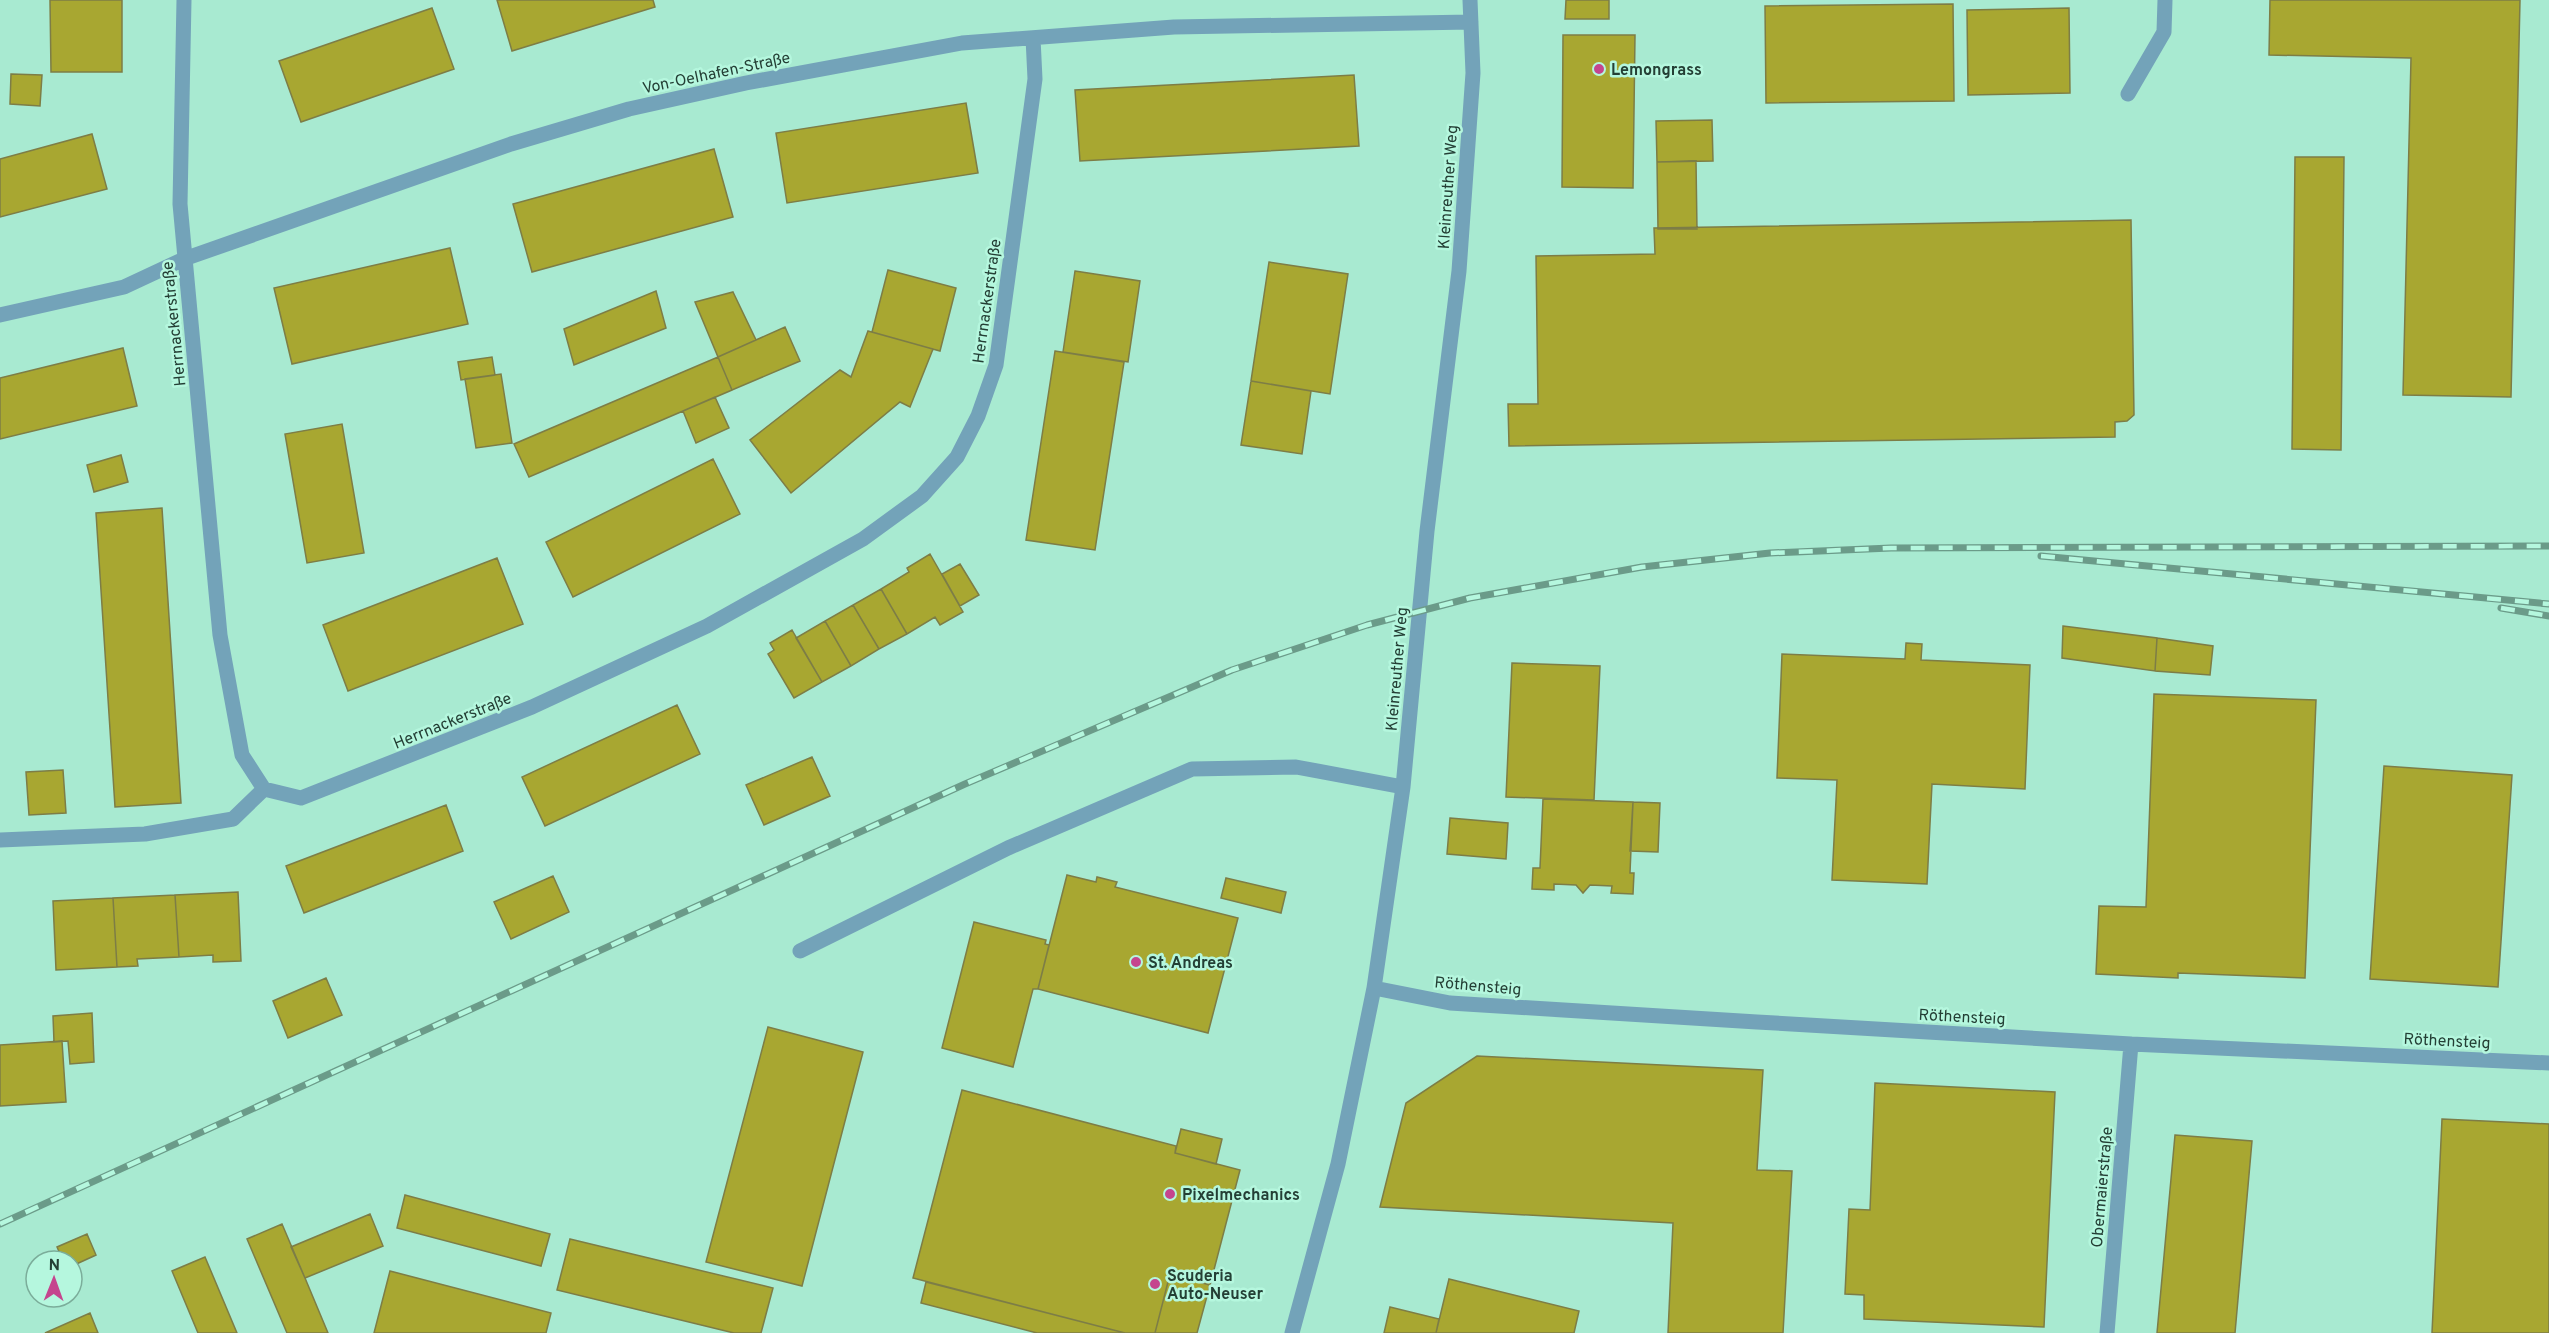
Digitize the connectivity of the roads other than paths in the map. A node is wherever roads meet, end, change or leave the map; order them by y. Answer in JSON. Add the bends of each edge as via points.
{"nodes":[{"id":1,"x":184,"y":0,"type":"edge"},
{"id":2,"x":1470,"y":0,"type":"edge"},
{"id":3,"x":2164,"y":0,"type":"edge"},
{"id":4,"x":1471,"y":22,"type":"junction"},
{"id":5,"x":1033,"y":38,"type":"junction"},
{"id":6,"x":2128,"y":94,"type":"dead end"},
{"id":7,"x":184,"y":259,"type":"junction"},
{"id":8,"x":0,"y":315,"type":"edge"},
{"id":9,"x":1403,"y":787,"type":"junction"},
{"id":10,"x":264,"y":789,"type":"junction"},
{"id":11,"x":0,"y":840,"type":"edge"},
{"id":12,"x":800,"y":951,"type":"dead end"},
{"id":13,"x":1374,"y":988,"type":"junction"},
{"id":14,"x":2131,"y":1044,"type":"junction"},
{"id":15,"x":2549,"y":1063,"type":"edge"},
{"id":16,"x":1292,"y":1333,"type":"edge"},
{"id":17,"x":2107,"y":1333,"type":"edge"}],
"edges":[{"from":1,"to":7,"type":"street","name":"Herrnackerstraße","via":[[180,204]]},
{"from":2,"to":4,"type":"street","name":"Kleinreuther Weg"},
{"from":3,"to":6,"type":"street","via":[[2164,32]]},
{"from":4,"to":5,"type":"street","name":"Von-Oelhafen-Straße","via":[[1174,27]]},
{"from":4,"to":9,"type":"street","name":"Kleinreuther Weg","via":[[1473,73],[1459,271],[1427,531]]},
{"from":5,"to":7,"type":"street","name":"Von-Oelhafen-Straße","via":[[962,43],[746,82],[629,109],[511,144]]},
{"from":5,"to":10,"type":"street","name":"Herrnackerstraße","via":[[1035,79],[996,365],[978,416],[957,457],[922,496],[863,539],[708,626],[532,707],[301,798]]},
{"from":7,"to":8,"type":"street","name":"Von-Oelhafen-Straße","via":[[123,287]]},
{"from":7,"to":10,"type":"street","name":"Herrnackerstraße","via":[[220,635],[242,755]]},
{"from":9,"to":12,"type":"street","via":[[1296,767],[1192,769],[1008,848]]},
{"from":9,"to":13,"type":"street","name":"Kleinreuther Weg"},
{"from":10,"to":11,"type":"street","via":[[233,819],[145,834]]},
{"from":13,"to":14,"type":"street","name":"Röthensteig","via":[[1450,1003]]},
{"from":13,"to":16,"type":"street","name":"Kleinreuther Weg","via":[[1338,1164]]},
{"from":14,"to":15,"type":"street","name":"Röthensteig"},
{"from":14,"to":17,"type":"street","name":"Obermaierstraße"}]}
